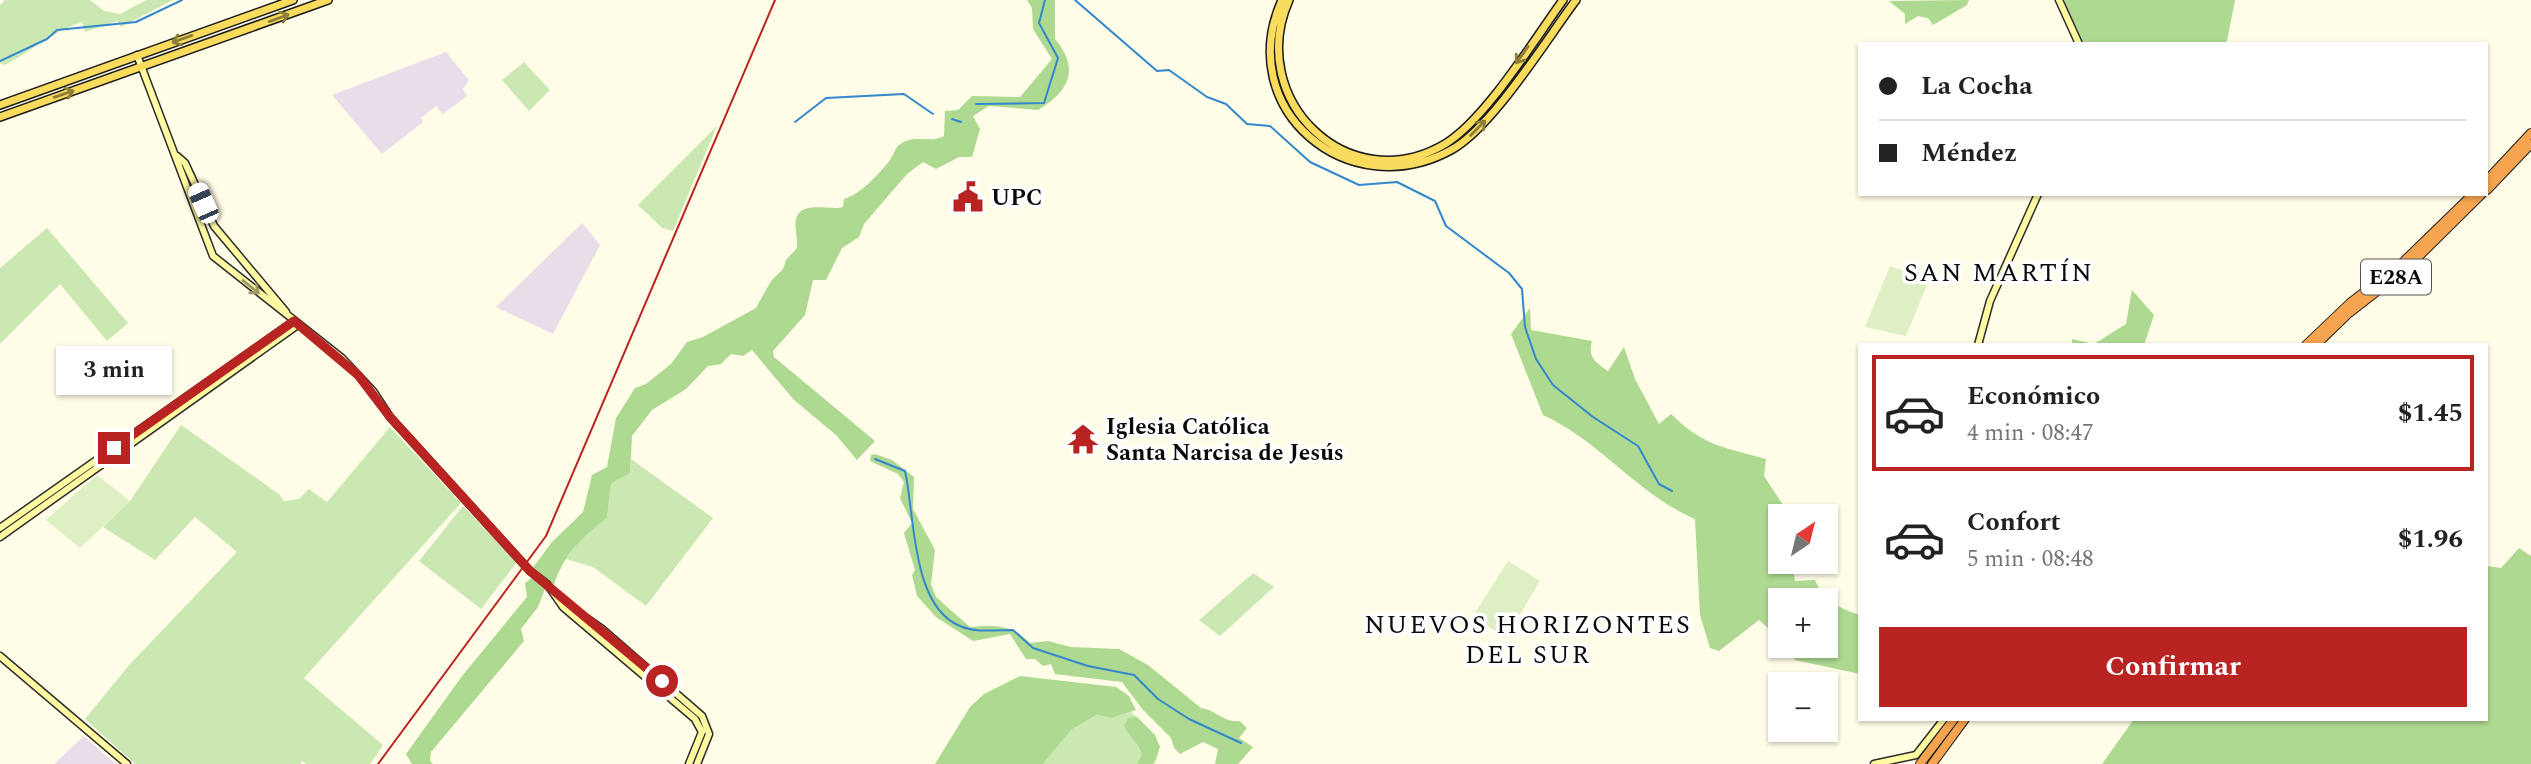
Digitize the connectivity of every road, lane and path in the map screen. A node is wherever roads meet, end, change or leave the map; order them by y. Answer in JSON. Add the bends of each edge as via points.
{"nodes":[{"id":1,"x":293,"y":0,"type":"edge"},
{"id":2,"x":328,"y":0,"type":"edge"},
{"id":3,"x":1282,"y":0,"type":"edge"},
{"id":4,"x":1289,"y":0,"type":"edge"},
{"id":5,"x":1563,"y":0,"type":"edge"},
{"id":6,"x":1576,"y":0,"type":"edge"},
{"id":7,"x":2059,"y":0,"type":"edge"},
{"id":8,"x":2078,"y":42,"type":"edge"},
{"id":9,"x":138,"y":55,"type":"junction"},
{"id":10,"x":142,"y":66,"type":"junction"},
{"id":11,"x":0,"y":105,"type":"edge"},
{"id":12,"x":0,"y":117,"type":"edge"},
{"id":13,"x":2531,"y":133,"type":"edge"},
{"id":14,"x":2531,"y":144,"type":"edge"},
{"id":15,"x":175,"y":155,"type":"junction"},
{"id":16,"x":2488,"y":179,"type":"edge"},
{"id":17,"x":2488,"y":189,"type":"edge"},
{"id":18,"x":2037,"y":196,"type":"edge"},
{"id":19,"x":2471,"y":196,"type":"edge"},
{"id":20,"x":2480,"y":196,"type":"edge"},
{"id":21,"x":294,"y":320,"type":"junction"},
{"id":22,"x":1979,"y":343,"type":"edge"},
{"id":23,"x":2308,"y":343,"type":"edge"},
{"id":24,"x":2318,"y":343,"type":"edge"},
{"id":25,"x":0,"y":528,"type":"edge"},
{"id":26,"x":0,"y":537,"type":"edge"},
{"id":27,"x":558,"y":598,"type":"junction"},
{"id":28,"x":0,"y":656,"type":"edge"},
{"id":29,"x":1942,"y":721,"type":"edge"},
{"id":30,"x":1952,"y":721,"type":"edge"},
{"id":31,"x":1964,"y":721,"type":"edge"},
{"id":32,"x":127,"y":764,"type":"edge"},
{"id":33,"x":689,"y":764,"type":"edge"},
{"id":34,"x":697,"y":764,"type":"edge"},
{"id":35,"x":1874,"y":764,"type":"edge"},
{"id":36,"x":1920,"y":764,"type":"edge"},
{"id":37,"x":1932,"y":764,"type":"edge"}],
"edges":[{"from":1,"to":9,"type":"main road","one_way":true},
{"from":10,"to":2,"type":"main road","one_way":true},
{"from":3,"to":6,"type":"main road","one_way":true,"via":[[1272,35],[1272,60],[1286,111],[1325,150],[1354,163],[1385,168],[1434,158],[1473,134]]},
{"from":5,"to":4,"type":"main road","one_way":true,"via":[[1483,109],[1454,138],[1416,155],[1378,160],[1325,141],[1306,124],[1287,95],[1278,63],[1278,38]]},
{"from":7,"to":8,"type":"street"},
{"from":9,"to":10,"type":"street"},
{"from":9,"to":11,"type":"main road"},
{"from":12,"to":10,"type":"main road","one_way":true},
{"from":10,"to":15,"type":"street"},
{"from":13,"to":16,"type":"highway"},
{"from":14,"to":17,"type":"highway"},
{"from":15,"to":21,"type":"street","via":[[185,163],[214,226]]},
{"from":15,"to":21,"type":"street","one_way":true,"via":[[214,256]]},
{"from":18,"to":22,"type":"street","via":[[1990,301]]},
{"from":19,"to":23,"type":"highway","number":"E28A"},
{"from":20,"to":24,"type":"highway","number":"E28A","via":[[2407,268]]},
{"from":21,"to":25,"type":"street"},
{"from":21,"to":26,"type":"street"},
{"from":21,"to":27,"type":"street","via":[[358,375],[390,417]]},
{"from":27,"to":33,"type":"street","via":[[695,719],[702,732]]},
{"from":27,"to":34,"type":"street","via":[[702,716],[709,734]]},
{"from":28,"to":32,"type":"street"},
{"from":29,"to":35,"type":"street","via":[[1916,755]]},
{"from":30,"to":36,"type":"highway"},
{"from":31,"to":37,"type":"highway"}]}
